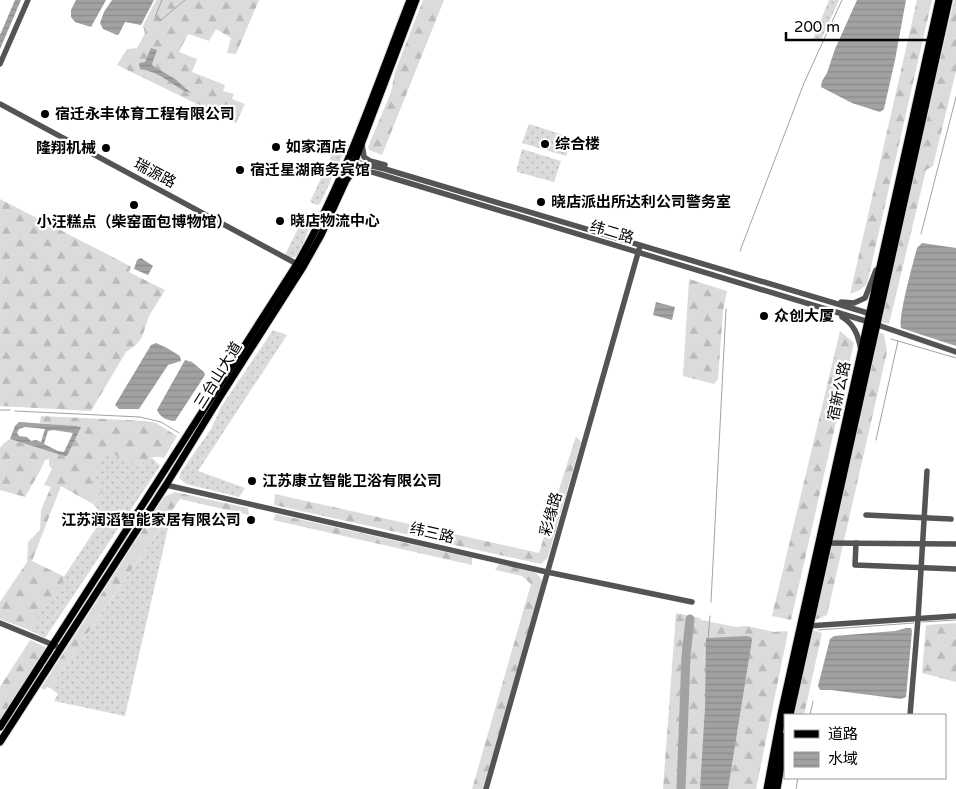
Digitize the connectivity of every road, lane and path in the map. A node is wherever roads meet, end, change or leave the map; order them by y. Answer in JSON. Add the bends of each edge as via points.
{"nodes":[{"id":1,"x":28,"y":0,"type":"edge"},
{"id":2,"x":410,"y":0,"type":"edge"},
{"id":3,"x":416,"y":0,"type":"edge"},
{"id":4,"x":940,"y":0,"type":"edge"},
{"id":5,"x":948,"y":0,"type":"edge"},
{"id":6,"x":0,"y":62,"type":"edge"},
{"id":7,"x":0,"y":104,"type":"edge"},
{"id":8,"x":363,"y":140,"type":"junction"},
{"id":9,"x":352,"y":167,"type":"junction"},
{"id":10,"x":340,"y":177,"type":"junction"},
{"id":11,"x":426,"y":182,"type":"junction"},
{"id":12,"x":345,"y":184,"type":"junction"},
{"id":13,"x":892,"y":220,"type":"junction"},
{"id":14,"x":640,"y":246,"type":"junction"},
{"id":15,"x":638,"y":253,"type":"junction"},
{"id":16,"x":297,"y":264,"type":"junction"},
{"id":17,"x":821,"y":299,"type":"junction"},
{"id":18,"x":809,"y":304,"type":"junction"},
{"id":19,"x":872,"y":320,"type":"junction"},
{"id":20,"x":956,"y":352,"type":"edge"},
{"id":21,"x":862,"y":354,"type":"junction"},
{"id":22,"x":927,"y":471,"type":"dead end"},
{"id":23,"x":166,"y":486,"type":"junction"},
{"id":24,"x":866,"y":515,"type":"dead end"},
{"id":25,"x":924,"y":518,"type":"junction"},
{"id":26,"x":951,"y":519,"type":"dead end"},
{"id":27,"x":823,"y":543,"type":"junction"},
{"id":28,"x":856,"y":543,"type":"junction"},
{"id":29,"x":922,"y":544,"type":"junction"},
{"id":30,"x":956,"y":544,"type":"edge"},
{"id":31,"x":921,"y":569,"type":"junction"},
{"id":32,"x":956,"y":569,"type":"edge"},
{"id":33,"x":548,"y":572,"type":"junction"},
{"id":34,"x":692,"y":602,"type":"dead end"},
{"id":35,"x":956,"y":616,"type":"edge"},
{"id":36,"x":918,"y":619,"type":"junction"},
{"id":37,"x":0,"y":623,"type":"edge"},
{"id":38,"x":808,"y":626,"type":"junction"},
{"id":39,"x":56,"y":646,"type":"junction"},
{"id":40,"x":789,"y":714,"type":"edge"},
{"id":41,"x":910,"y":714,"type":"edge"},
{"id":42,"x":0,"y":727,"type":"edge"},
{"id":43,"x":0,"y":742,"type":"edge"},
{"id":44,"x":784,"y":743,"type":"edge"},
{"id":45,"x":486,"y":789,"type":"edge"},
{"id":46,"x":768,"y":789,"type":"edge"},
{"id":47,"x":776,"y":789,"type":"edge"}],
"edges":[{"from":1,"to":6,"type":"street"},
{"from":2,"to":10,"type":"main road","name":"三台山大道"},
{"from":3,"to":8,"type":"main road","name":"三台山大道"},
{"from":4,"to":13,"type":"highway","name":"宿新公路"},
{"from":5,"to":19,"type":"highway","name":"宿新公路"},
{"from":7,"to":16,"type":"street","name":"瑞源路"},
{"from":8,"to":9,"type":"main road","name":"三台山大道"},
{"from":8,"to":11,"type":"street","via":[[362,154],[366,159],[410,173]]},
{"from":9,"to":10,"type":"street"},
{"from":9,"to":11,"type":"street","name":"纬二路","via":[[368,164]]},
{"from":9,"to":12,"type":"main road","name":"三台山大道"},
{"from":10,"to":16,"type":"main road","name":"三台山大道"},
{"from":11,"to":14,"type":"street","name":"纬二路"},
{"from":12,"to":15,"type":"street","name":"纬二路","via":[[354,174],[369,172]]},
{"from":12,"to":23,"type":"main road","name":"三台山大道","via":[[303,267]]},
{"from":13,"to":17,"type":"street","via":[[865,298],[848,304]]},
{"from":13,"to":19,"type":"highway","name":"宿新公路"},
{"from":14,"to":15,"type":"street","name":"彩缘路"},
{"from":14,"to":17,"type":"street","name":"纬二路"},
{"from":15,"to":18,"type":"street","name":"纬二路"},
{"from":15,"to":33,"type":"street","name":"彩缘路"},
{"from":16,"to":39,"type":"main road","name":"三台山大道"},
{"from":17,"to":19,"type":"street","name":"纬二路"},
{"from":18,"to":19,"type":"street","name":"纬二路"},
{"from":18,"to":21,"type":"street","via":[[848,321],[856,330]]},
{"from":19,"to":20,"type":"street"},
{"from":19,"to":21,"type":"highway","name":"宿新公路"},
{"from":19,"to":27,"type":"highway","name":"宿新公路"},
{"from":21,"to":27,"type":"highway","name":"宿新公路"},
{"from":22,"to":25,"type":"street"},
{"from":23,"to":33,"type":"street","name":"纬三路"},
{"from":23,"to":39,"type":"main road","name":"三台山大道"},
{"from":24,"to":25,"type":"street"},
{"from":25,"to":26,"type":"street"},
{"from":25,"to":29,"type":"street"},
{"from":27,"to":28,"type":"street"},
{"from":27,"to":38,"type":"highway","name":"宿新公路"},
{"from":27,"to":46,"type":"highway","name":"宿新公路","via":[[782,714]]},
{"from":28,"to":29,"type":"street"},
{"from":28,"to":31,"type":"street","via":[[855,565]]},
{"from":29,"to":30,"type":"street"},
{"from":29,"to":31,"type":"street"},
{"from":31,"to":32,"type":"street"},
{"from":31,"to":36,"type":"street"},
{"from":33,"to":34,"type":"street","name":"纬三路"},
{"from":33,"to":45,"type":"street","name":"彩缘路"},
{"from":35,"to":36,"type":"street"},
{"from":36,"to":38,"type":"street"},
{"from":36,"to":41,"type":"street"},
{"from":37,"to":39,"type":"street"},
{"from":38,"to":40,"type":"highway","name":"宿新公路"},
{"from":39,"to":42,"type":"main road","name":"三台山大道"},
{"from":39,"to":43,"type":"main road","name":"三台山大道"},
{"from":44,"to":47,"type":"highway"}]}
